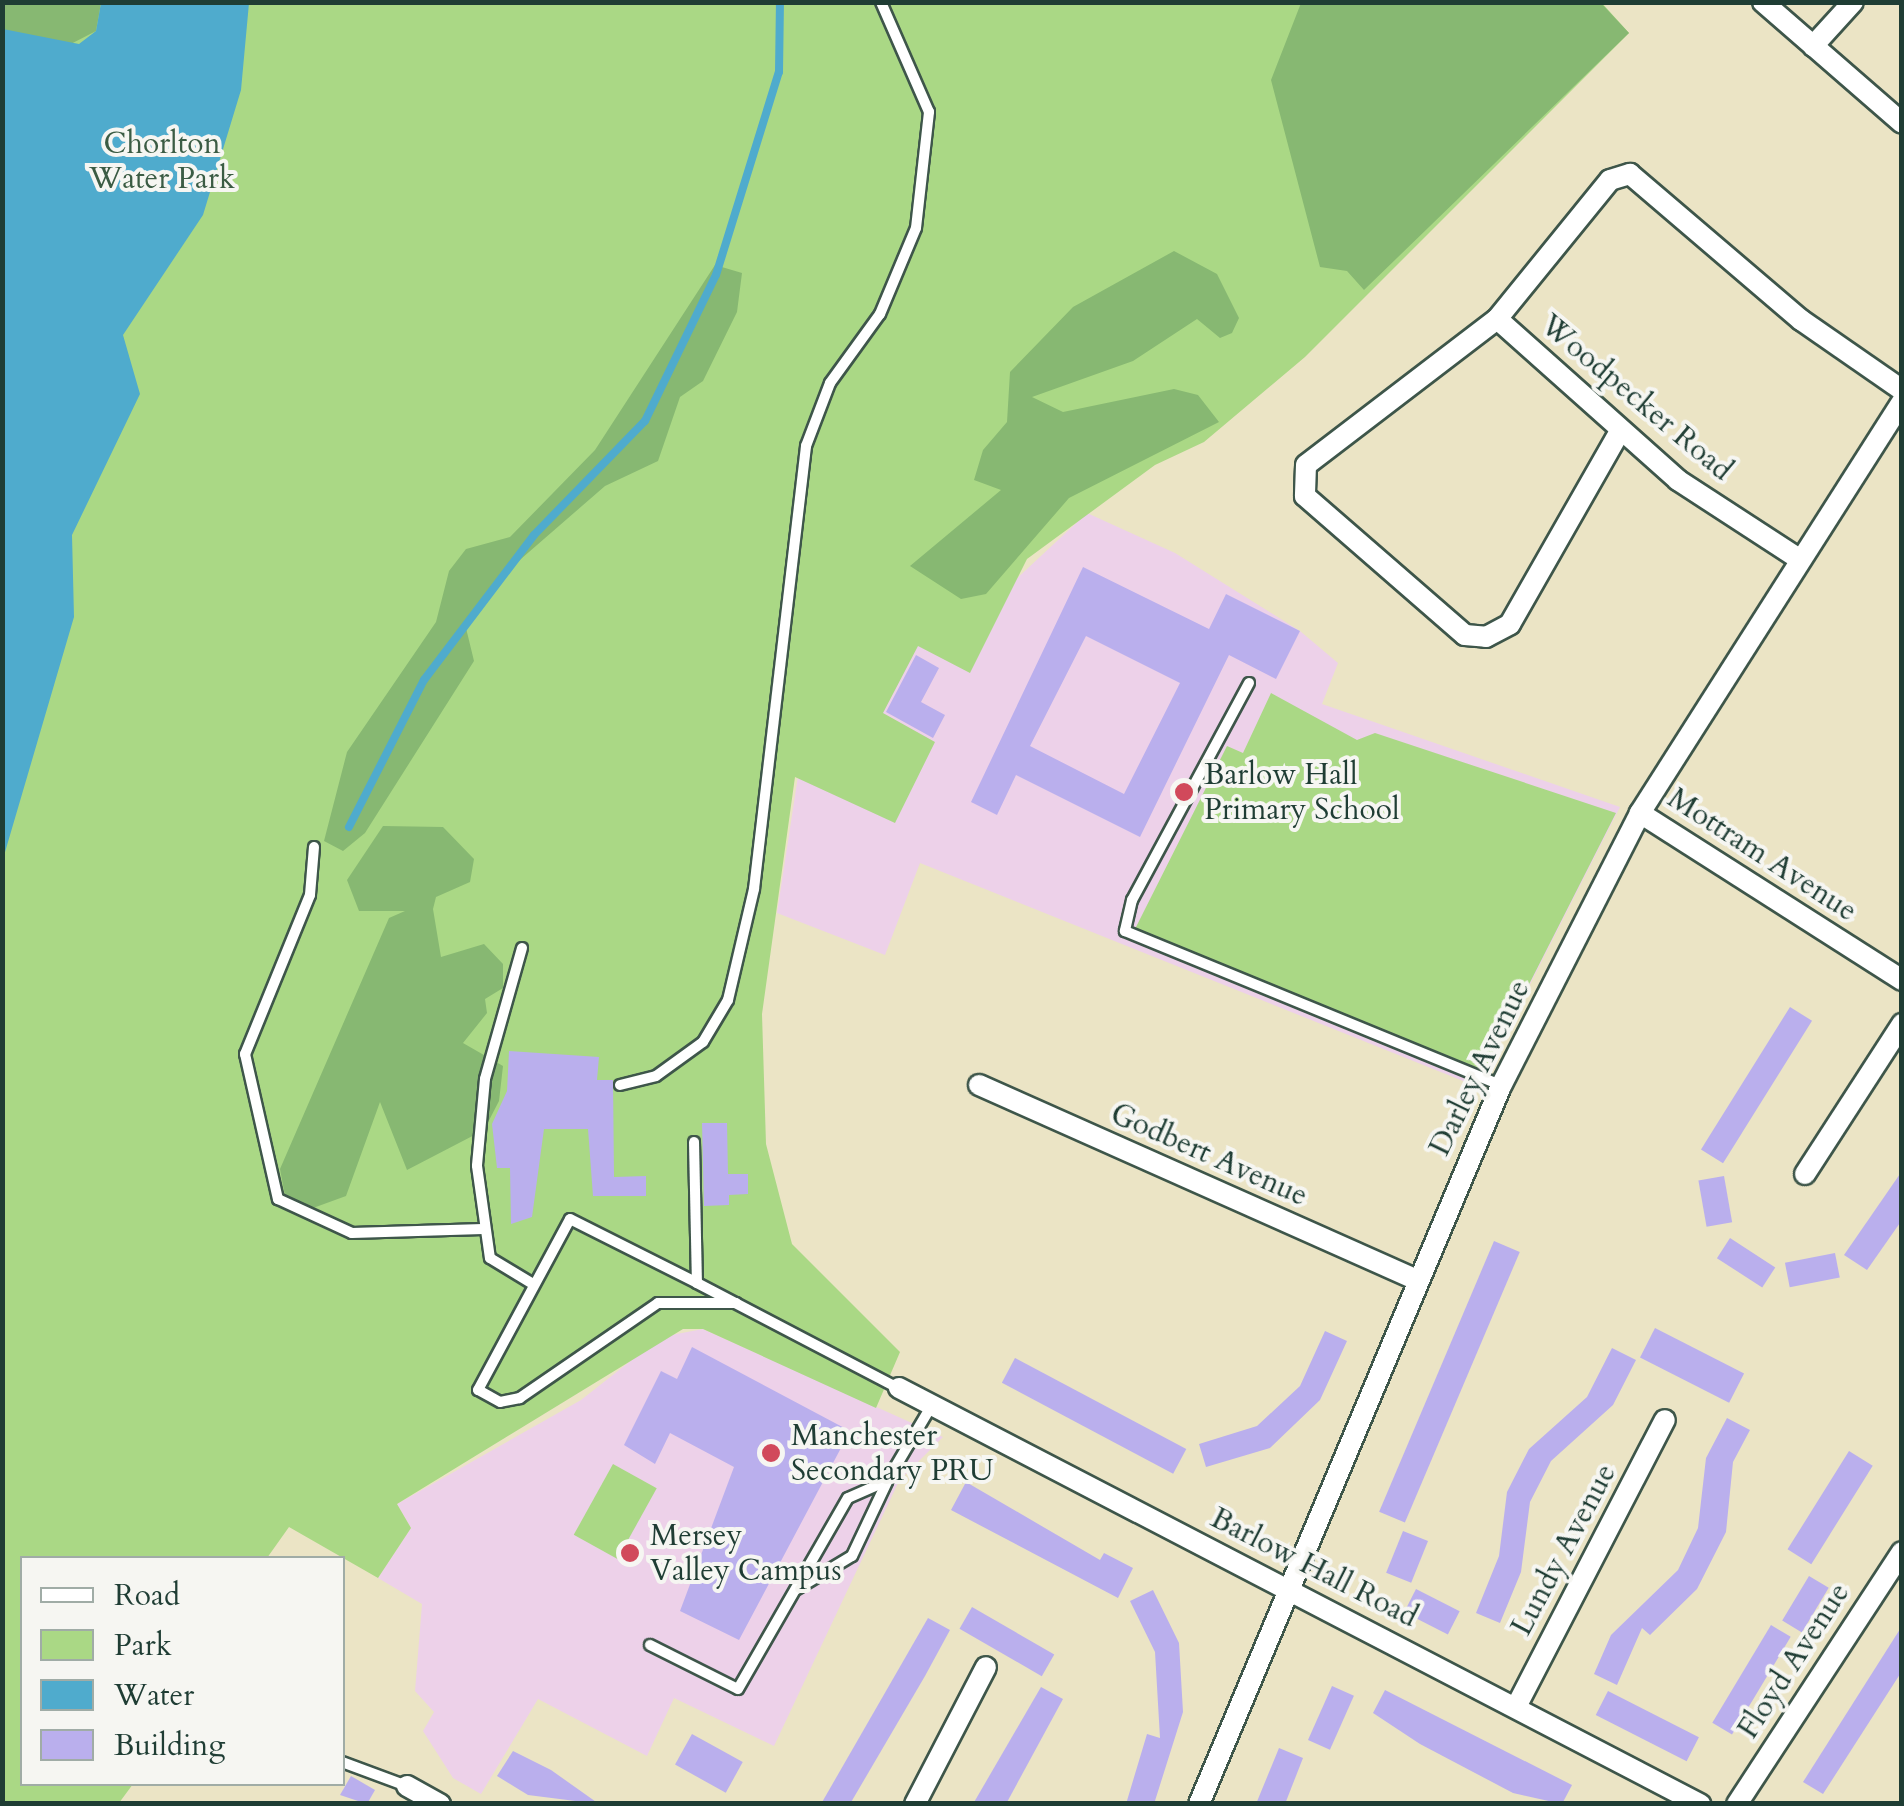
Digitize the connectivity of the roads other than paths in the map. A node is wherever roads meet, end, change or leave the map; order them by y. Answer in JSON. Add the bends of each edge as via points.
{"nodes":[{"id":1,"x":881,"y":2,"type":"edge"},
{"id":2,"x":1763,"y":2,"type":"edge"},
{"id":3,"x":1853,"y":2,"type":"edge"},
{"id":4,"x":1813,"y":46,"type":"junction"},
{"id":5,"x":1902,"y":123,"type":"edge"},
{"id":6,"x":1497,"y":319,"type":"junction"},
{"id":7,"x":1902,"y":390,"type":"edge"},
{"id":8,"x":1902,"y":402,"type":"edge"},
{"id":9,"x":1620,"y":431,"type":"junction"},
{"id":10,"x":1796,"y":557,"type":"junction"},
{"id":11,"x":1248,"y":682,"type":"dead end"},
{"id":12,"x":1640,"y":813,"type":"junction"},
{"id":13,"x":314,"y":847,"type":"dead end"},
{"id":14,"x":522,"y":948,"type":"dead end"},
{"id":15,"x":1902,"y":980,"type":"edge"},
{"id":16,"x":1902,"y":1024,"type":"edge"},
{"id":17,"x":979,"y":1084,"type":"dead end"},
{"id":18,"x":620,"y":1085,"type":"dead end"},
{"id":19,"x":1501,"y":1086,"type":"junction"},
{"id":20,"x":694,"y":1142,"type":"dead end"},
{"id":21,"x":1804,"y":1174,"type":"dead end"},
{"id":22,"x":483,"y":1229,"type":"junction"},
{"id":23,"x":1414,"y":1279,"type":"junction"},
{"id":24,"x":697,"y":1283,"type":"junction"},
{"id":25,"x":533,"y":1284,"type":"junction"},
{"id":26,"x":736,"y":1303,"type":"junction"},
{"id":27,"x":899,"y":1388,"type":"joint"},
{"id":28,"x":932,"y":1405,"type":"junction"},
{"id":29,"x":1665,"y":1420,"type":"dead end"},
{"id":30,"x":887,"y":1481,"type":"junction"},
{"id":31,"x":1902,"y":1552,"type":"edge"},
{"id":32,"x":1288,"y":1588,"type":"junction"},
{"id":33,"x":796,"y":1590,"type":"junction"},
{"id":34,"x":650,"y":1645,"type":"dead end"},
{"id":35,"x":986,"y":1667,"type":"dead end"},
{"id":36,"x":1516,"y":1707,"type":"junction"},
{"id":37,"x":345,"y":1763,"type":"edge"},
{"id":38,"x":407,"y":1786,"type":"joint"},
{"id":39,"x":440,"y":1804,"type":"edge"},
{"id":40,"x":914,"y":1804,"type":"edge"},
{"id":41,"x":1199,"y":1804,"type":"edge"},
{"id":42,"x":1700,"y":1804,"type":"edge"},
{"id":43,"x":1737,"y":1804,"type":"edge"}],
"edges":[{"from":1,"to":18,"type":"lane","via":[[929,112],[916,228],[880,314],[830,383],[806,446],[754,889],[728,1000],[703,1042],[656,1076]]},
{"from":2,"to":4,"type":"street"},
{"from":3,"to":4,"type":"street"},
{"from":4,"to":5,"type":"street"},
{"from":6,"to":7,"type":"street","name":"Woodpecker Road","via":[[1610,180],[1630,174],[1802,320]]},
{"from":6,"to":9,"type":"street","name":"Woodpecker Road"},
{"from":6,"to":9,"type":"street","via":[[1306,465],[1304,496],[1465,635],[1486,637],[1510,624]]},
{"from":8,"to":10,"type":"street","name":"Darley Avenue"},
{"from":9,"to":10,"type":"street","name":"Woodpecker Road"},
{"from":10,"to":12,"type":"street","name":"Darley Avenue"},
{"from":11,"to":19,"type":"lane","via":[[1132,900],[1125,931]]},
{"from":12,"to":15,"type":"street","name":"Mottram Avenue"},
{"from":12,"to":19,"type":"street","name":"Darley Avenue"},
{"from":13,"to":22,"type":"lane","via":[[310,894],[245,1054],[278,1199],[352,1234]]},
{"from":14,"to":22,"type":"lane","via":[[477,1139]]},
{"from":16,"to":21,"type":"street"},
{"from":17,"to":23,"type":"street","name":"Godbert Avenue"},
{"from":19,"to":23,"type":"street","name":"Darley Avenue"},
{"from":20,"to":24,"type":"lane"},
{"from":22,"to":25,"type":"lane","via":[[490,1258]]},
{"from":23,"to":32,"type":"street","name":"Darley Avenue"},
{"from":24,"to":25,"type":"lane","via":[[570,1219]]},
{"from":24,"to":26,"type":"lane"},
{"from":25,"to":26,"type":"lane","via":[[478,1390],[500,1402],[520,1398],[658,1303]]},
{"from":26,"to":27,"type":"lane"},
{"from":27,"to":28,"type":"street","name":"Barlow Hall Road"},
{"from":28,"to":30,"type":"lane"},
{"from":28,"to":32,"type":"street","name":"Barlow Hall Road"},
{"from":29,"to":36,"type":"street","name":"Lundy Avenue"},
{"from":30,"to":33,"type":"lane","via":[[848,1498]]},
{"from":30,"to":33,"type":"lane","via":[[852,1556]]},
{"from":31,"to":43,"type":"street","name":"Floyd Avenue"},
{"from":32,"to":36,"type":"street","name":"Barlow Hall Road"},
{"from":32,"to":41,"type":"street","name":"Darley Avenue"},
{"from":33,"to":34,"type":"lane","via":[[738,1689]]},
{"from":35,"to":40,"type":"street"},
{"from":36,"to":42,"type":"street","name":"Barlow Hall Road"},
{"from":37,"to":38,"type":"lane"},
{"from":38,"to":39,"type":"street"}]}
